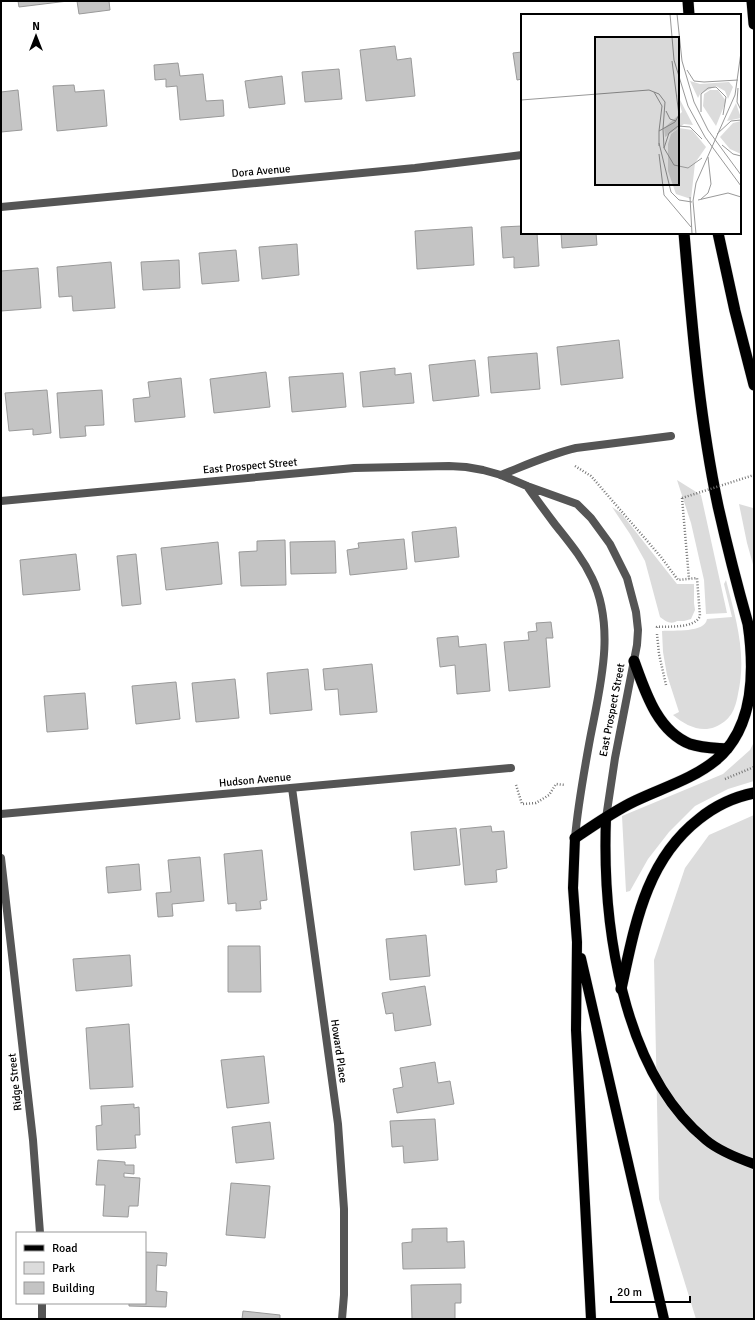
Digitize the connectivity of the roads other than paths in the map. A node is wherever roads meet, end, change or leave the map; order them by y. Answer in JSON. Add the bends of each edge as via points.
{"nodes":[{"id":1,"x":688,"y":1,"type":"edge"},
{"id":2,"x":752,"y":1,"type":"edge"},
{"id":3,"x":689,"y":14,"type":"edge"},
{"id":4,"x":754,"y":22,"type":"edge"},
{"id":5,"x":521,"y":155,"type":"edge"},
{"id":6,"x":1,"y":207,"type":"edge"},
{"id":7,"x":684,"y":234,"type":"edge"},
{"id":8,"x":718,"y":234,"type":"edge"},
{"id":9,"x":754,"y":385,"type":"edge"},
{"id":10,"x":671,"y":436,"type":"dead end"},
{"id":11,"x":501,"y":475,"type":"junction"},
{"id":12,"x":527,"y":486,"type":"junction"},
{"id":13,"x":1,"y":501,"type":"edge"},
{"id":14,"x":634,"y":661,"type":"junction"},
{"id":15,"x":727,"y":749,"type":"junction"},
{"id":16,"x":511,"y":768,"type":"road end"},
{"id":17,"x":292,"y":788,"type":"junction"},
{"id":18,"x":754,"y":793,"type":"edge"},
{"id":19,"x":1,"y":814,"type":"edge"},
{"id":20,"x":606,"y":818,"type":"junction"},
{"id":21,"x":575,"y":838,"type":"junction"},
{"id":22,"x":1,"y":858,"type":"edge"},
{"id":23,"x":577,"y":942,"type":"junction"},
{"id":24,"x":621,"y":989,"type":"junction"},
{"id":25,"x":754,"y":1164,"type":"edge"},
{"id":26,"x":40,"y":1232,"type":"edge"},
{"id":27,"x":42,"y":1304,"type":"edge"},
{"id":28,"x":42,"y":1319,"type":"edge"},
{"id":29,"x":342,"y":1319,"type":"edge"},
{"id":30,"x":591,"y":1319,"type":"edge"},
{"id":31,"x":664,"y":1319,"type":"edge"}],
"edges":[{"from":1,"to":3,"type":"highway"},
{"from":2,"to":4,"type":"highway"},
{"from":5,"to":6,"type":"street","name":"Dora Avenue"},
{"from":7,"to":15,"type":"highway","via":[[699,388],[711,464],[720,513],[748,624],[752,659],[752,693],[748,709],[743,723]]},
{"from":8,"to":9,"type":"highway"},
{"from":10,"to":11,"type":"street","via":[[576,448]]},
{"from":11,"to":12,"type":"street","name":"East Prospect Street"},
{"from":11,"to":13,"type":"street","name":"East Prospect Street","via":[[449,466],[354,468]]},
{"from":12,"to":14,"type":"street","name":"East Prospect Street","via":[[577,504],[610,544],[633,596],[638,630]]},
{"from":12,"to":21,"type":"street","name":"East Prospect Street","via":[[593,578],[602,613],[605,649],[603,672],[581,788]]},
{"from":14,"to":15,"type":"highway","via":[[652,706],[670,732],[690,744]]},
{"from":14,"to":20,"type":"street","name":"East Prospect Street"},
{"from":15,"to":20,"type":"highway","via":[[717,760],[692,775],[634,801]]},
{"from":16,"to":17,"type":"street","name":"Hudson Avenue"},
{"from":17,"to":19,"type":"street","name":"Hudson Avenue"},
{"from":17,"to":29,"type":"street","name":"Howard Place","via":[[338,1124],[344,1209]]},
{"from":18,"to":24,"type":"highway","via":[[726,802],[706,814],[675,841],[663,858],[643,901]]},
{"from":20,"to":21,"type":"highway"},
{"from":20,"to":24,"type":"main road","name":"East Prospect Street","via":[[607,888]]},
{"from":21,"to":23,"type":"main road","name":"East Prospect Street"},
{"from":22,"to":26,"type":"street","name":"Ridge Street","via":[[33,1140]]},
{"from":23,"to":30,"type":"main road","via":[[576,1030]]},
{"from":23,"to":31,"type":"main road"},
{"from":24,"to":25,"type":"main road","name":"East Prospect Street","via":[[640,1045],[652,1071],[677,1110],[706,1141],[724,1152]]},
{"from":27,"to":28,"type":"street"}]}
